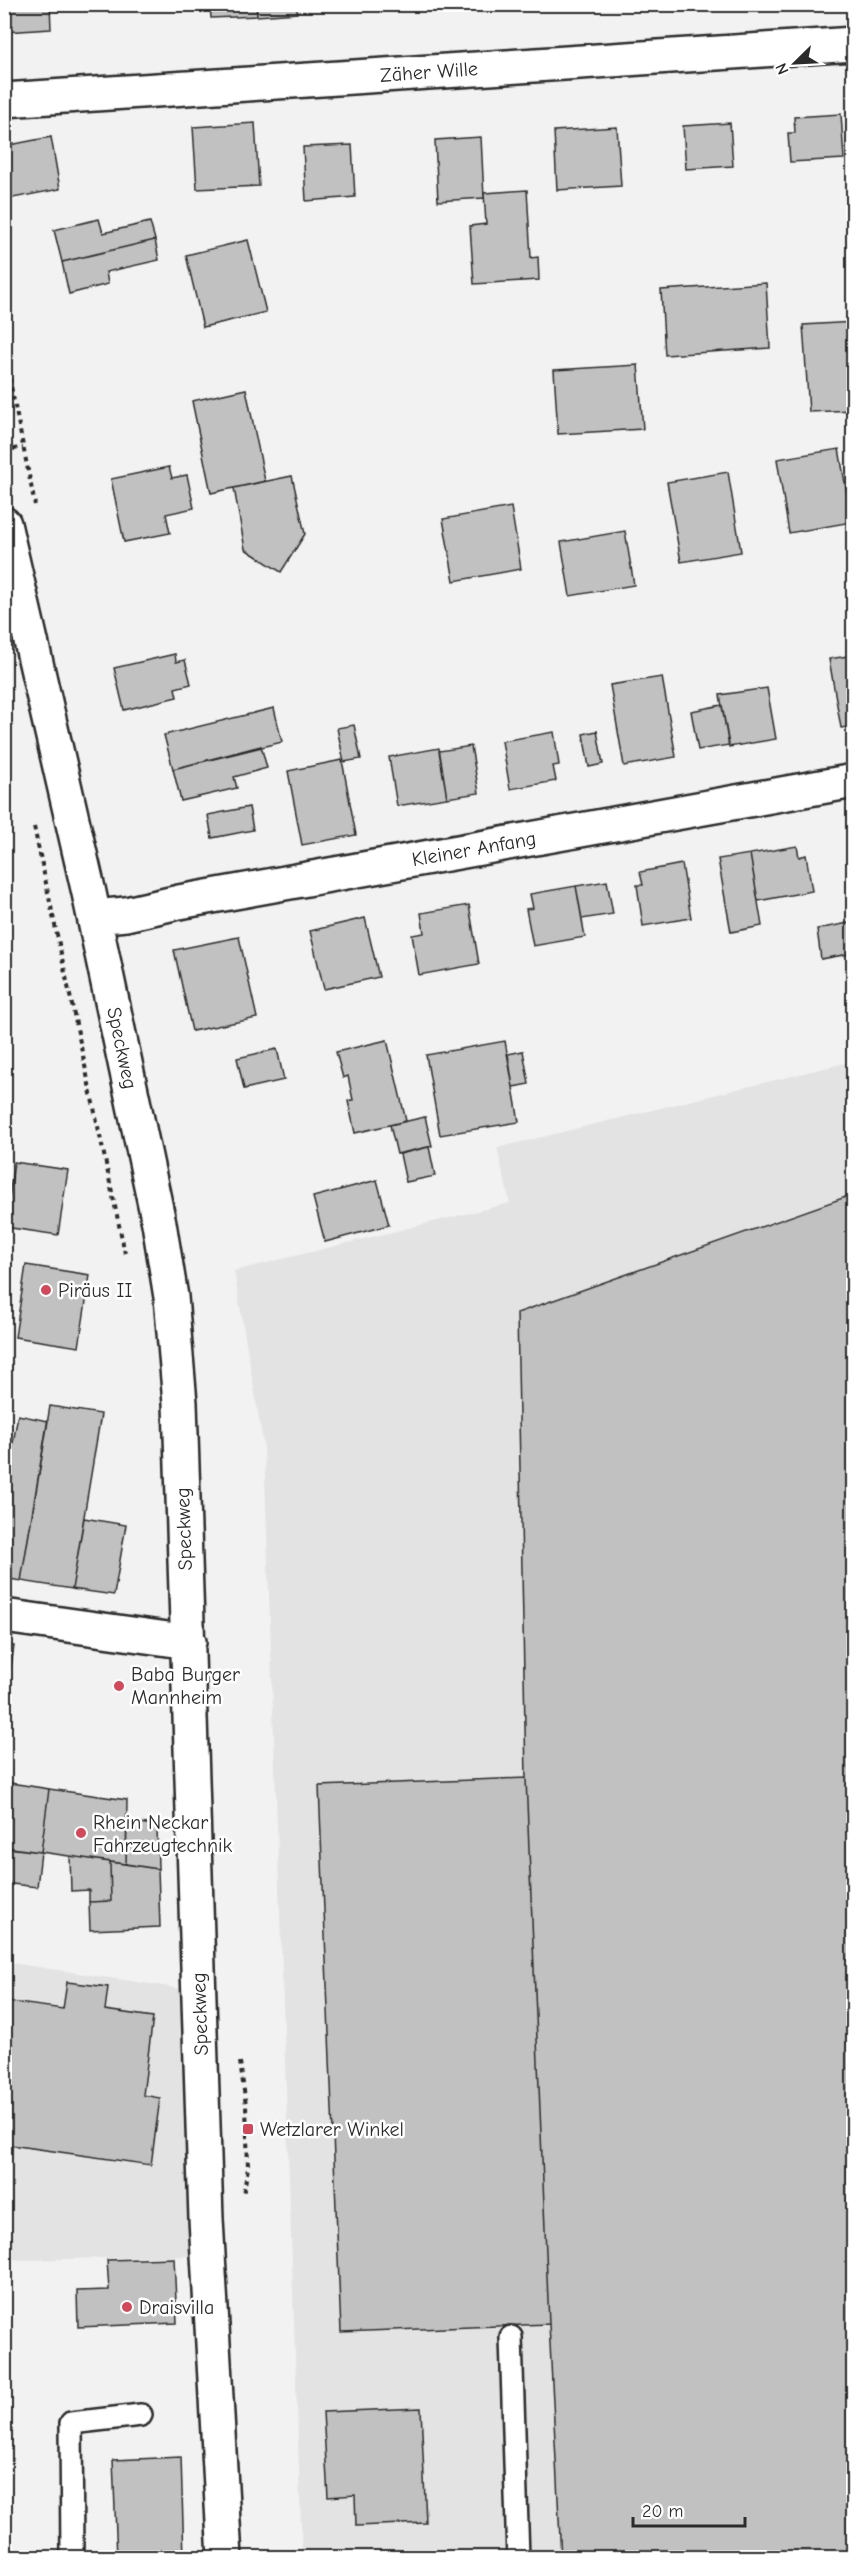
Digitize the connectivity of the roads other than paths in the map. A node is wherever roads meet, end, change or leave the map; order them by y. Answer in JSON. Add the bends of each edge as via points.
{"nodes":[{"id":1,"x":854,"y":44,"type":"edge"},
{"id":2,"x":4,"y":100,"type":"edge"},
{"id":3,"x":4,"y":524,"type":"edge"},
{"id":4,"x":8,"y":557,"type":"edge"},
{"id":5,"x":854,"y":781,"type":"edge"},
{"id":6,"x":94,"y":917,"type":"junction"},
{"id":7,"x":4,"y":1616,"type":"edge"},
{"id":8,"x":189,"y":1642,"type":"junction"},
{"id":9,"x":511,"y":2337,"type":"dead end"},
{"id":10,"x":141,"y":2415,"type":"dead end"},
{"id":11,"x":226,"y":2555,"type":"edge"},
{"id":12,"x":72,"y":2558,"type":"edge"},
{"id":13,"x":518,"y":2558,"type":"edge"}],
"edges":[{"from":1,"to":2,"type":"street","name":"Zäher Wille"},
{"from":3,"to":4,"type":"street","name":"Speckweg"},
{"from":4,"to":6,"type":"street","name":"Speckweg"},
{"from":5,"to":6,"type":"street","name":"Kleiner Anfang"},
{"from":6,"to":8,"type":"street","name":"Speckweg","via":[[159,1222],[171,1297],[180,1403]]},
{"from":7,"to":8,"type":"street"},
{"from":8,"to":11,"type":"street","name":"Speckweg","via":[[206,2219]]},
{"from":9,"to":13,"type":"lane"},
{"from":10,"to":12,"type":"lane","via":[[71,2423]]}]}
